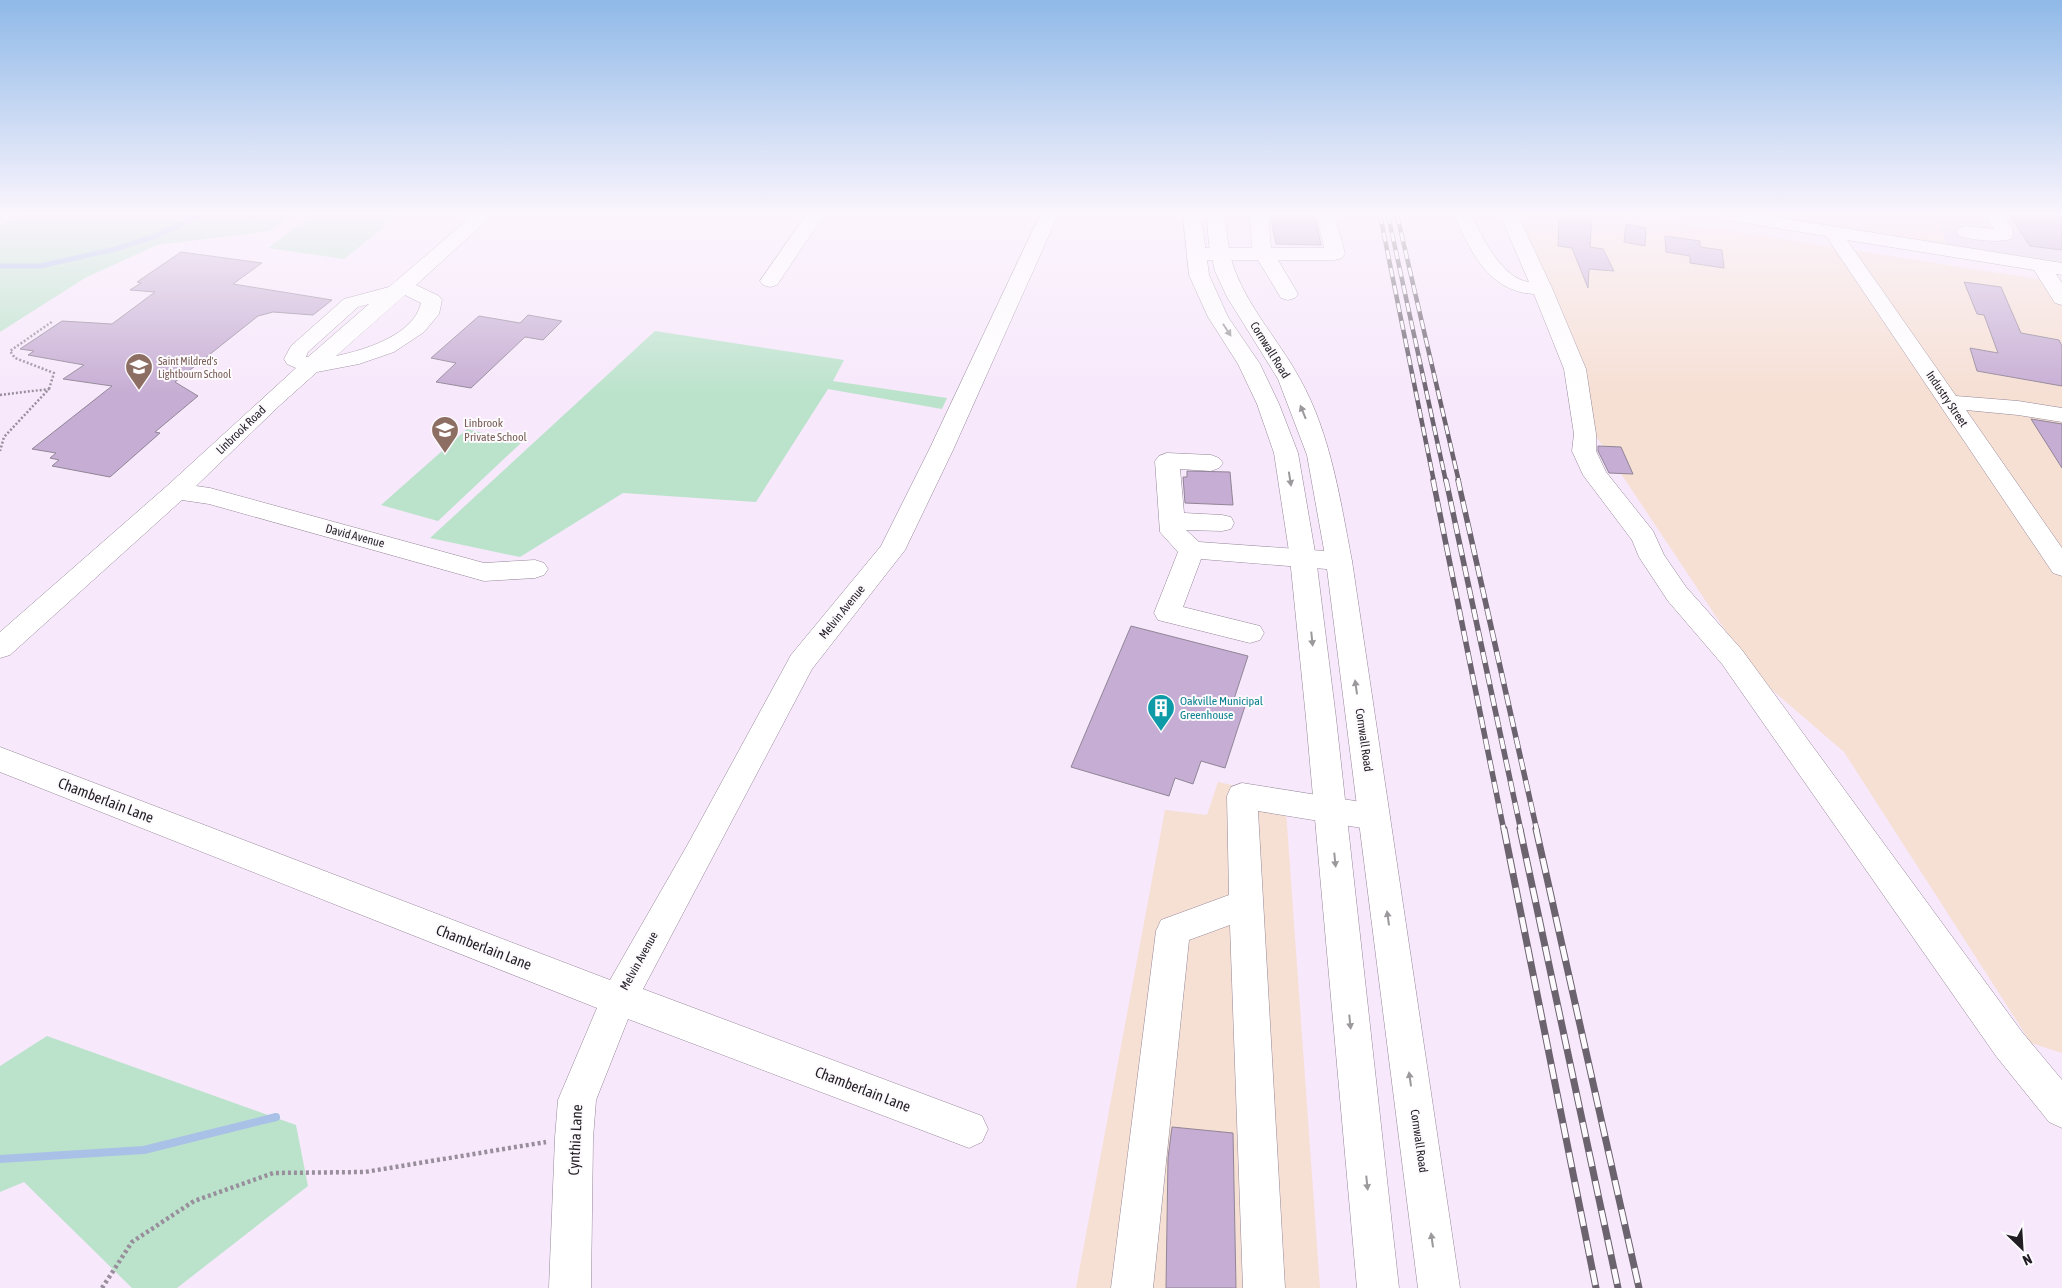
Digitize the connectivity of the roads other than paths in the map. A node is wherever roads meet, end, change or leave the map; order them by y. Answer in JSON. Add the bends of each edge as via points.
{"nodes":[{"id":1,"x":415,"y":275,"type":"edge"},
{"id":2,"x":774,"y":275,"type":"edge"},
{"id":3,"x":1022,"y":275,"type":"edge"},
{"id":4,"x":1199,"y":275,"type":"edge"},
{"id":5,"x":1227,"y":275,"type":"edge"},
{"id":6,"x":1277,"y":275,"type":"edge"},
{"id":7,"x":1500,"y":275,"type":"edge"},
{"id":8,"x":1536,"y":275,"type":"edge"},
{"id":9,"x":1862,"y":275,"type":"edge"},
{"id":10,"x":2047,"y":275,"type":"edge"},
{"id":11,"x":770,"y":281,"type":"dead end"},
{"id":12,"x":1542,"y":288,"type":"junction"},
{"id":13,"x":399,"y":289,"type":"junction"},
{"id":14,"x":1288,"y":294,"type":"dead end"},
{"id":15,"x":2062,"y":298,"type":"edge"},
{"id":16,"x":310,"y":367,"type":"junction"},
{"id":17,"x":1949,"y":402,"type":"junction"},
{"id":18,"x":2062,"y":416,"type":"edge"},
{"id":19,"x":1211,"y":464,"type":"dead end"},
{"id":20,"x":177,"y":491,"type":"junction"},
{"id":21,"x":1172,"y":521,"type":"junction"},
{"id":22,"x":1222,"y":523,"type":"dead end"},
{"id":23,"x":2052,"y":537,"type":"edge"},
{"id":24,"x":1192,"y":550,"type":"junction"},
{"id":25,"x":1303,"y":558,"type":"junction"},
{"id":26,"x":1339,"y":561,"type":"junction"},
{"id":27,"x":2062,"y":566,"type":"edge"},
{"id":28,"x":535,"y":569,"type":"dead end"},
{"id":29,"x":1250,"y":633,"type":"dead end"},
{"id":30,"x":0,"y":648,"type":"edge"},
{"id":31,"x":0,"y":759,"type":"edge"},
{"id":32,"x":1330,"y":812,"type":"junction"},
{"id":33,"x":1374,"y":817,"type":"junction"},
{"id":34,"x":1246,"y":904,"type":"junction"},
{"id":35,"x":618,"y":1000,"type":"junction"},
{"id":36,"x":2062,"y":1109,"type":"edge"},
{"id":37,"x":969,"y":1129,"type":"dead end"},
{"id":38,"x":570,"y":1288,"type":"edge"},
{"id":39,"x":1132,"y":1288,"type":"edge"},
{"id":40,"x":1264,"y":1288,"type":"edge"},
{"id":41,"x":1378,"y":1288,"type":"edge"},
{"id":42,"x":1439,"y":1288,"type":"edge"}],
"edges":[{"from":1,"to":13,"type":"street","name":"Linbrook Road"},
{"from":2,"to":11,"type":"street"},
{"from":3,"to":35,"type":"street","name":"Melvin Avenue","via":[[892,550],[801,662]]},
{"from":4,"to":25,"type":"street","name":"Cornwall Road","one_way":true,"via":[[1218,317],[1249,364],[1268,404],[1286,453]]},
{"from":26,"to":5,"type":"street","name":"Cornwall Road","one_way":true,"via":[[1319,455],[1303,411],[1289,380]]},
{"from":6,"to":14,"type":"street"},
{"from":7,"to":12,"type":"street","via":[[1520,287]]},
{"from":8,"to":12,"type":"street"},
{"from":9,"to":17,"type":"street","name":"Industry Street"},
{"from":10,"to":15,"type":"street"},
{"from":12,"to":36,"type":"street","via":[[1575,369],[1585,434],[1584,451],[1595,475],[1644,537],[1652,557],[1677,594],[1732,658],[2009,1044]]},
{"from":13,"to":16,"type":"street","name":"Linbrook Road"},
{"from":13,"to":16,"type":"street","via":[[432,300],[429,314],[417,328],[387,348]]},
{"from":16,"to":20,"type":"street","name":"Linbrook Road"},
{"from":17,"to":18,"type":"street","via":[[2018,408]]},
{"from":17,"to":23,"type":"street","name":"Industry Street"},
{"from":19,"to":21,"type":"street","via":[[1167,461]]},
{"from":20,"to":28,"type":"street","name":"David Avenue","via":[[210,496],[484,572]]},
{"from":20,"to":30,"type":"street","name":"Linbrook Road"},
{"from":21,"to":22,"type":"street"},
{"from":21,"to":24,"type":"street","via":[[1173,532]]},
{"from":23,"to":27,"type":"street","name":"Industry Street"},
{"from":24,"to":25,"type":"street"},
{"from":24,"to":29,"type":"street","via":[[1167,613]]},
{"from":25,"to":26,"type":"street"},
{"from":25,"to":32,"type":"street","name":"Cornwall Road","one_way":true},
{"from":33,"to":26,"type":"street","name":"Cornwall Road","one_way":true},
{"from":31,"to":35,"type":"street","name":"Chamberlain Lane"},
{"from":32,"to":33,"type":"street"},
{"from":32,"to":34,"type":"street","via":[[1242,796]]},
{"from":32,"to":41,"type":"street","name":"Cornwall Road","one_way":true},
{"from":42,"to":33,"type":"street","name":"Cornwall Road","one_way":true},
{"from":34,"to":39,"type":"street","via":[[1173,931]]},
{"from":34,"to":40,"type":"street"},
{"from":35,"to":37,"type":"street","name":"Chamberlain Lane"},
{"from":35,"to":38,"type":"street","name":"Cynthia Lane","via":[[576,1100]]}]}
